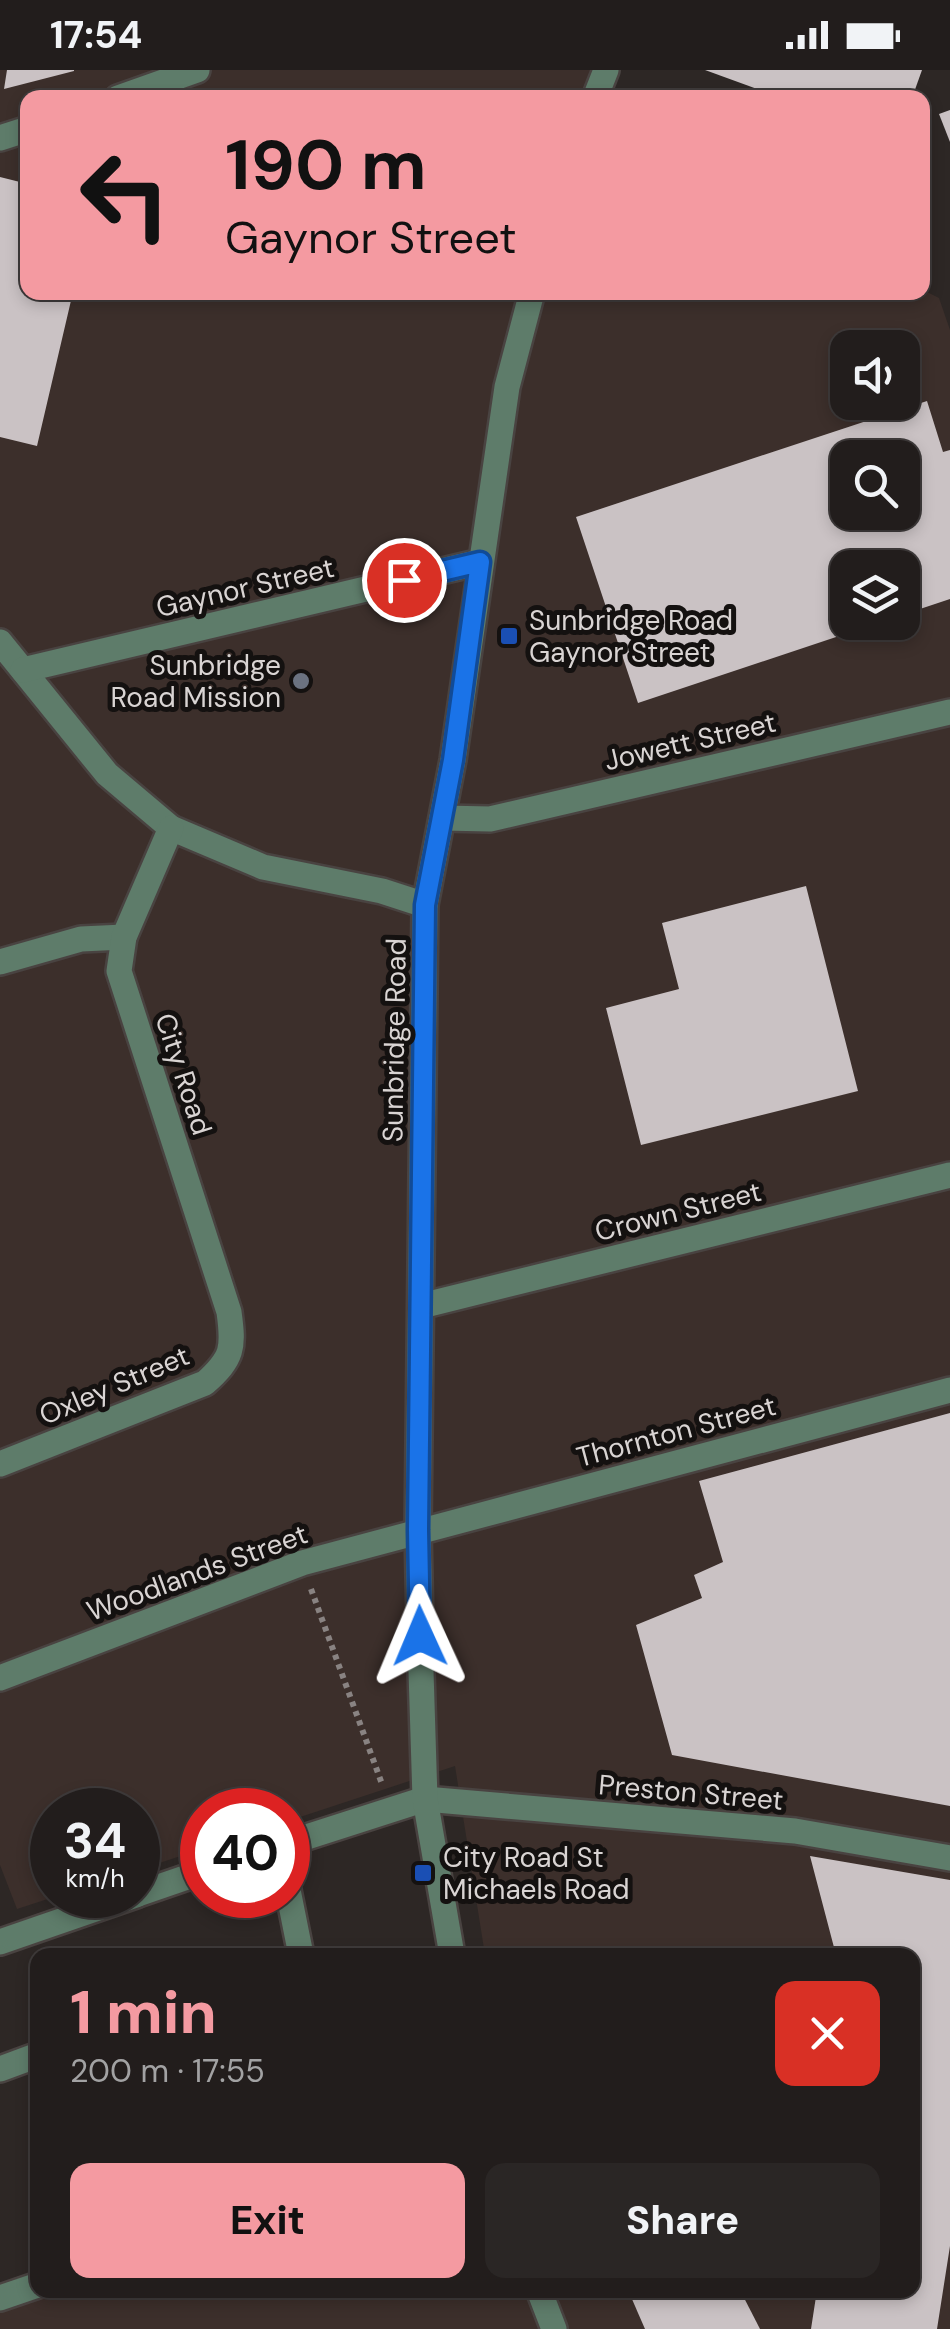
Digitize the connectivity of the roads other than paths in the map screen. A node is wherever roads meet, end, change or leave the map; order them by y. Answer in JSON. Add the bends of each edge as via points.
{"nodes":[{"id":1,"x":197,"y":70,"type":"edge"},
{"id":2,"x":141,"y":90,"type":"edge"},
{"id":3,"x":530,"y":300,"type":"edge"},
{"id":4,"x":480,"y":562,"type":"junction"},
{"id":5,"x":0,"y":642,"type":"edge"},
{"id":6,"x":23,"y":670,"type":"junction"},
{"id":7,"x":950,"y":712,"type":"edge"},
{"id":8,"x":443,"y":818,"type":"junction"},
{"id":9,"x":171,"y":828,"type":"junction"},
{"id":10,"x":425,"y":905,"type":"junction"},
{"id":11,"x":124,"y":937,"type":"junction"},
{"id":12,"x":0,"y":962,"type":"edge"},
{"id":13,"x":950,"y":1175,"type":"edge"},
{"id":14,"x":421,"y":1306,"type":"junction"},
{"id":15,"x":233,"y":1343,"type":"joint"},
{"id":16,"x":950,"y":1390,"type":"edge"},
{"id":17,"x":0,"y":1464,"type":"edge"},
{"id":18,"x":418,"y":1530,"type":"junction"},
{"id":19,"x":0,"y":1678,"type":"edge"},
{"id":20,"x":425,"y":1799,"type":"junction"},
{"id":21,"x":310,"y":1836,"type":"edge"},
{"id":22,"x":950,"y":1858,"type":"edge"},
{"id":23,"x":67,"y":1918,"type":"edge"},
{"id":24,"x":293,"y":1918,"type":"edge"},
{"id":25,"x":1,"y":1940,"type":"edge"},
{"id":26,"x":299,"y":1948,"type":"edge"},
{"id":27,"x":451,"y":1948,"type":"edge"},
{"id":28,"x":30,"y":2058,"type":"edge"},
{"id":29,"x":0,"y":2069,"type":"edge"},
{"id":30,"x":30,"y":2288,"type":"edge"},
{"id":31,"x":0,"y":2298,"type":"edge"},
{"id":32,"x":543,"y":2298,"type":"edge"},
{"id":33,"x":554,"y":2329,"type":"edge"}],
"edges":[{"from":1,"to":2,"type":"street"},
{"from":3,"to":4,"type":"street","name":"Sunbridge Road","via":[[507,387]]},
{"from":4,"to":6,"type":"street","name":"Gaynor Street"},
{"from":4,"to":8,"type":"street","name":"Sunbridge Road"},
{"from":5,"to":6,"type":"street"},
{"from":6,"to":9,"type":"street","via":[[106,774]]},
{"from":7,"to":8,"type":"street","name":"Jowett Street","via":[[490,819]]},
{"from":8,"to":10,"type":"street","name":"Sunbridge Road"},
{"from":9,"to":10,"type":"street","via":[[263,866]]},
{"from":9,"to":11,"type":"street","name":"City Road"},
{"from":10,"to":14,"type":"street","name":"Sunbridge Road"},
{"from":11,"to":12,"type":"street","via":[[81,939]]},
{"from":11,"to":15,"type":"street","name":"City Road","via":[[119,971],[229,1312]]},
{"from":13,"to":14,"type":"street","name":"Crown Street"},
{"from":14,"to":18,"type":"street","name":"Sunbridge Road"},
{"from":15,"to":17,"type":"street","name":"Oxley Street","via":[[225,1366],[205,1383]]},
{"from":16,"to":18,"type":"street","name":"Thornton Street"},
{"from":18,"to":19,"type":"street","name":"Woodlands Street","via":[[302,1563]]},
{"from":18,"to":20,"type":"street","name":"Sunbridge Road"},
{"from":20,"to":21,"type":"street"},
{"from":20,"to":22,"type":"street","name":"Preston Street","via":[[795,1831]]},
{"from":20,"to":27,"type":"street"},
{"from":23,"to":25,"type":"street"},
{"from":24,"to":26,"type":"street"},
{"from":28,"to":29,"type":"street"},
{"from":30,"to":31,"type":"street"},
{"from":32,"to":33,"type":"street"}]}
